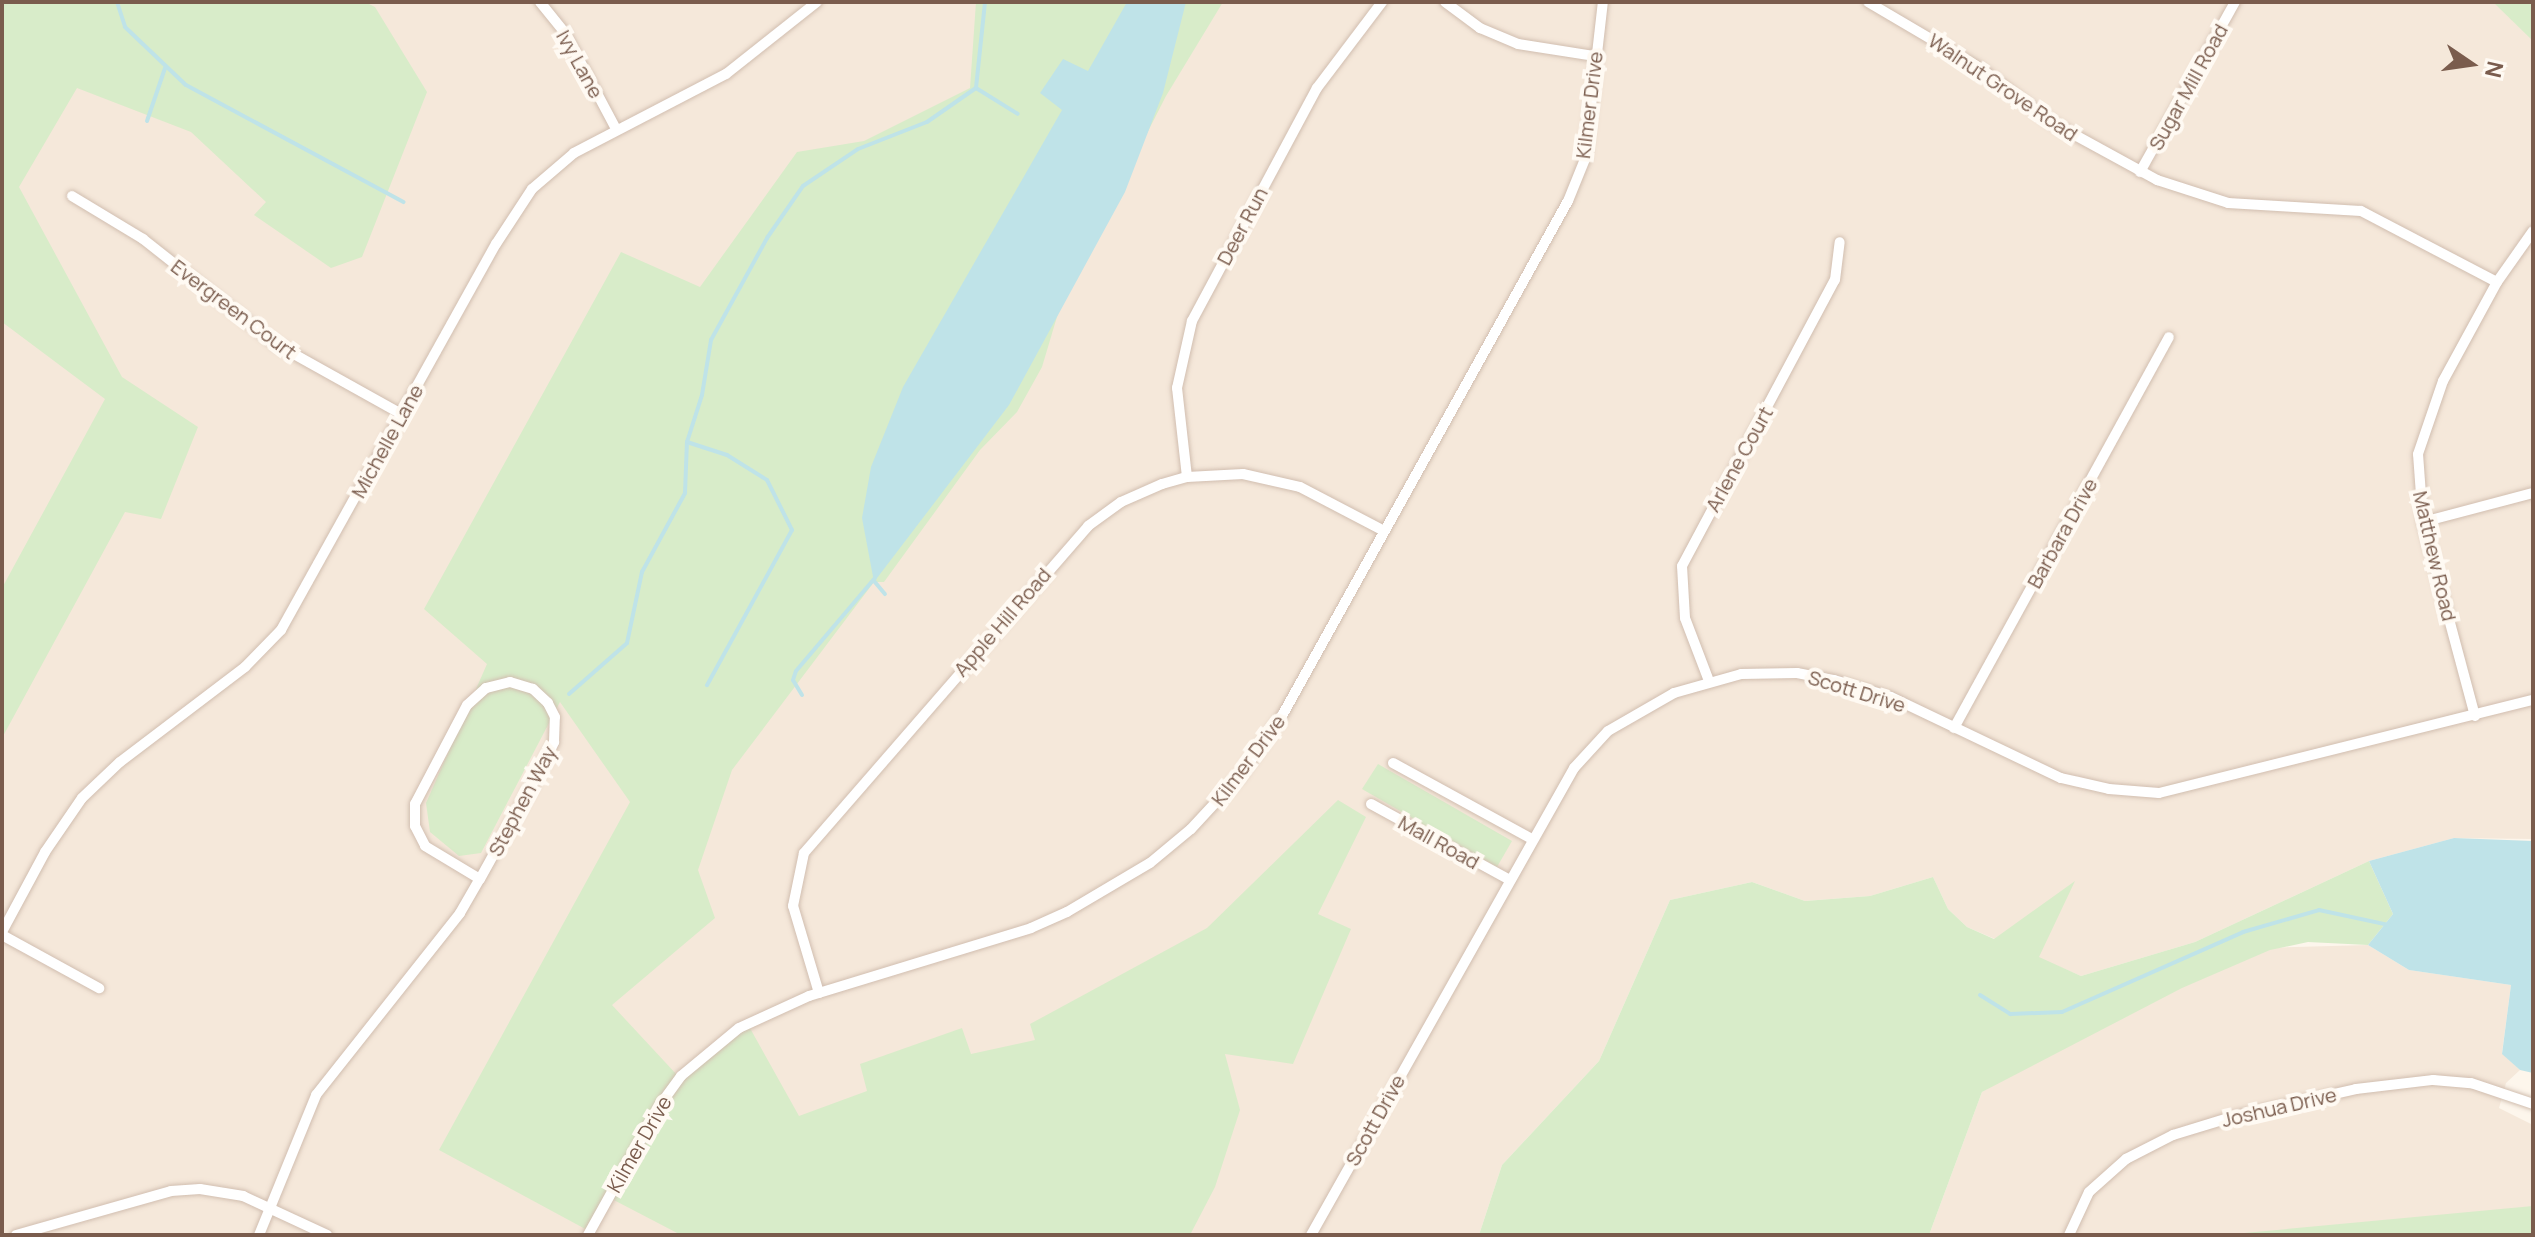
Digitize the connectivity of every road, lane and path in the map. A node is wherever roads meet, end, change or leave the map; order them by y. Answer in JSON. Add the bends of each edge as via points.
{"nodes":[{"id":1,"x":540,"y":2,"type":"edge"},
{"id":2,"x":817,"y":2,"type":"edge"},
{"id":3,"x":1382,"y":2,"type":"edge"},
{"id":4,"x":1445,"y":2,"type":"edge"},
{"id":5,"x":1603,"y":2,"type":"edge"},
{"id":6,"x":1868,"y":2,"type":"edge"},
{"id":7,"x":2235,"y":2,"type":"edge"},
{"id":8,"x":1595,"y":56,"type":"junction"},
{"id":9,"x":616,"y":129,"type":"junction"},
{"id":10,"x":2140,"y":172,"type":"junction"},
{"id":11,"x":72,"y":196,"type":"dead end"},
{"id":12,"x":2533,"y":231,"type":"edge"},
{"id":13,"x":1840,"y":242,"type":"dead end"},
{"id":14,"x":2497,"y":282,"type":"junction"},
{"id":15,"x":2169,"y":337,"type":"dead end"},
{"id":16,"x":401,"y":414,"type":"junction"},
{"id":17,"x":1187,"y":477,"type":"junction"},
{"id":18,"x":2533,"y":493,"type":"edge"},
{"id":19,"x":2423,"y":522,"type":"junction"},
{"id":20,"x":1384,"y":531,"type":"junction"},
{"id":21,"x":1709,"y":681,"type":"junction"},
{"id":22,"x":2533,"y":700,"type":"edge"},
{"id":23,"x":2475,"y":716,"type":"junction"},
{"id":24,"x":1954,"y":728,"type":"junction"},
{"id":25,"x":1393,"y":763,"type":"dead end"},
{"id":26,"x":1371,"y":804,"type":"dead end"},
{"id":27,"x":1530,"y":838,"type":"junction"},
{"id":28,"x":480,"y":879,"type":"junction"},
{"id":29,"x":1508,"y":879,"type":"junction"},
{"id":30,"x":2,"y":934,"type":"edge"},
{"id":31,"x":99,"y":988,"type":"dead end"},
{"id":32,"x":819,"y":993,"type":"junction"},
{"id":33,"x":2533,"y":1104,"type":"edge"},
{"id":34,"x":270,"y":1206,"type":"junction"},
{"id":35,"x":16,"y":1235,"type":"edge"},
{"id":36,"x":259,"y":1235,"type":"edge"},
{"id":37,"x":327,"y":1235,"type":"edge"},
{"id":38,"x":588,"y":1235,"type":"edge"},
{"id":39,"x":1311,"y":1235,"type":"edge"},
{"id":40,"x":2069,"y":1235,"type":"edge"}],
"edges":[{"from":1,"to":9,"type":"street","name":"Ivy Lane","via":[[565,33]]},
{"from":2,"to":9,"type":"street","name":"Michelle Lane","via":[[726,74]]},
{"from":3,"to":17,"type":"street","name":"Deer Run","via":[[1317,88],[1192,321],[1177,388]]},
{"from":4,"to":8,"type":"street","via":[[1480,28],[1518,44]]},
{"from":5,"to":8,"type":"street","name":"Kilmer Drive"},
{"from":6,"to":10,"type":"street","name":"Walnut Grove Road","via":[[1980,68],[2053,123]]},
{"from":7,"to":10,"type":"street","name":"Sugar Mill Road"},
{"from":8,"to":20,"type":"street","name":"Kilmer Drive","via":[[1579,177]]},
{"from":9,"to":16,"type":"street","name":"Michelle Lane","via":[[546,174],[514,213]]},
{"from":10,"to":14,"type":"street","name":"Walnut Grove Road","via":[[2228,203],[2361,211]]},
{"from":11,"to":16,"type":"street","name":"Evergreen Court","via":[[143,239],[276,344]]},
{"from":12,"to":14,"type":"street","name":"Matthew Road"},
{"from":13,"to":21,"type":"street","name":"Arlene Court","via":[[1835,280],[1682,566],[1685,618]]},
{"from":14,"to":19,"type":"street","name":"Matthew Road","via":[[2423,428],[2417,475]]},
{"from":15,"to":24,"type":"street","name":"Barbara Drive"},
{"from":16,"to":30,"type":"street","name":"Michelle Lane","via":[[281,630],[245,667],[120,762],[82,798],[45,852]]},
{"from":17,"to":20,"type":"street","name":"Apple Hill Road","via":[[1243,474],[1280,481]]},
{"from":17,"to":32,"type":"street","name":"Apple Hill Road","via":[[1121,502],[1088,526],[813,839],[799,866],[793,906]]},
{"from":18,"to":19,"type":"street"},
{"from":19,"to":23,"type":"street","name":"Matthew Road"},
{"from":20,"to":32,"type":"street","name":"Kilmer Drive","via":[[1266,742],[1217,804],[1161,855],[1094,899],[1031,928]]},
{"from":21,"to":24,"type":"street","name":"Scott Drive","via":[[1771,672],[1834,680],[1891,697]]},
{"from":21,"to":27,"type":"street","name":"Scott Drive","via":[[1674,693],[1601,738],[1574,768]]},
{"from":22,"to":23,"type":"street","name":"Scott Drive"},
{"from":23,"to":24,"type":"street","name":"Scott Drive","via":[[2159,793],[2061,778]]},
{"from":25,"to":27,"type":"street"},
{"from":26,"to":29,"type":"street","name":"Mall Road"},
{"from":27,"to":29,"type":"street","name":"Scott Drive"},
{"from":28,"to":28,"type":"street","name":"Stephen Way","via":[[554,742],[555,717],[548,703],[533,689],[510,682],[486,688],[467,705],[415,804],[415,826],[425,846]]},
{"from":28,"to":34,"type":"street","name":"Stephen Way","via":[[460,913],[316,1095]]},
{"from":29,"to":39,"type":"street","name":"Scott Drive"},
{"from":30,"to":31,"type":"street"},
{"from":32,"to":38,"type":"street","name":"Kilmer Drive","via":[[739,1028],[681,1076]]},
{"from":33,"to":40,"type":"street","name":"Joshua Drive","via":[[2471,1083],[2433,1080],[2356,1089],[2232,1117],[2173,1135],[2126,1159],[2089,1192]]},
{"from":34,"to":35,"type":"street","via":[[219,1190],[182,1190]]},
{"from":34,"to":36,"type":"street","name":"Stephen Way"},
{"from":34,"to":37,"type":"street"}]}
